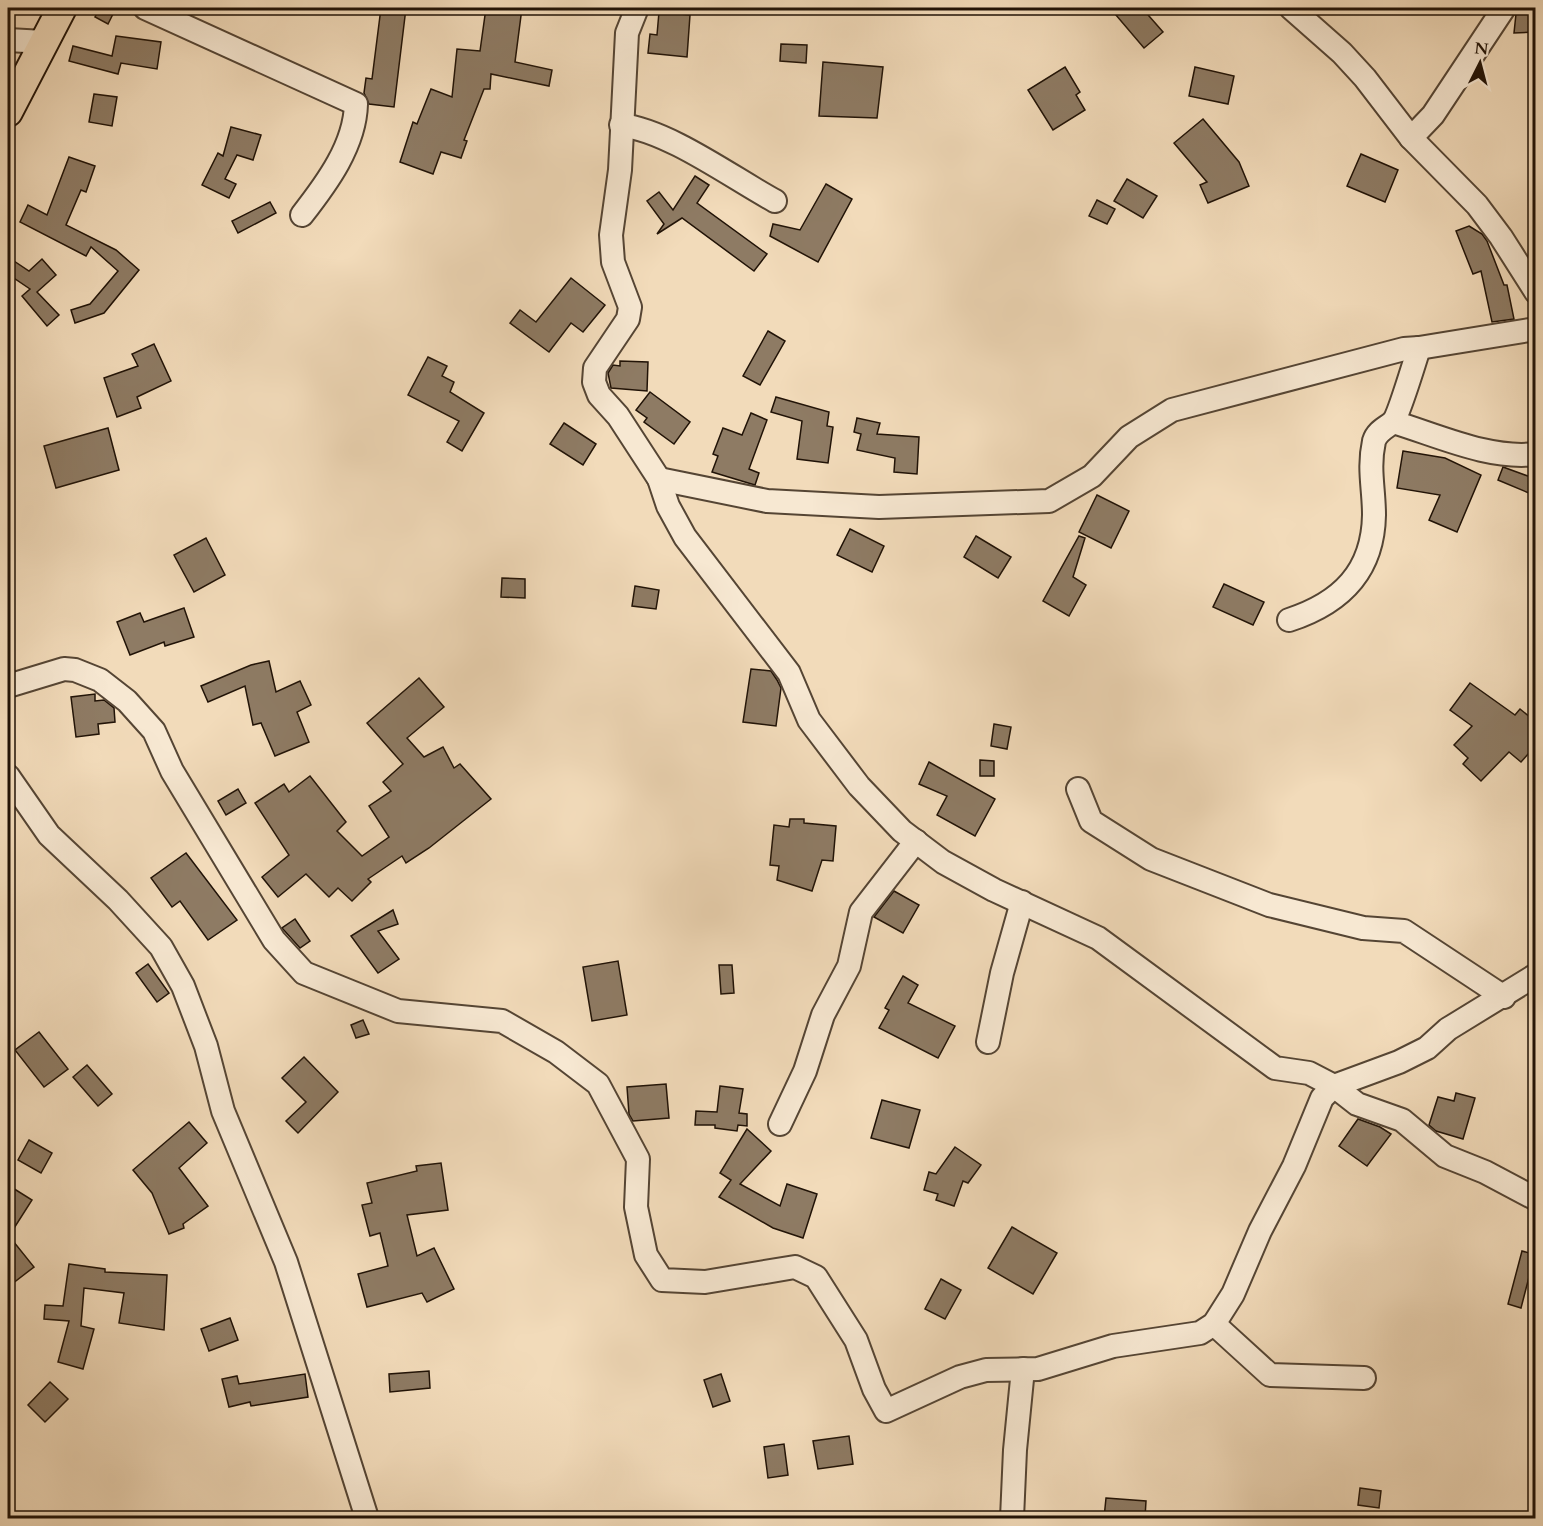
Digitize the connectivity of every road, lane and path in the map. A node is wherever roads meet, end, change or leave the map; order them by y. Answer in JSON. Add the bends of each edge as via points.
{"nodes":[{"id":1,"x":62,"y":8,"type":"edge"},
{"id":2,"x":145,"y":8,"type":"edge"},
{"id":3,"x":637,"y":8,"type":"edge"},
{"id":4,"x":1291,"y":8,"type":"edge"},
{"id":5,"x":1504,"y":8,"type":"edge"},
{"id":6,"x":8,"y":40,"type":"edge"},
{"id":7,"x":44,"y":42,"type":"junction"},
{"id":8,"x":8,"y":112,"type":"edge"},
{"id":9,"x":621,"y":125,"type":"junction"},
{"id":10,"x":1411,"y":138,"type":"junction"},
{"id":11,"x":775,"y":201,"type":"dead end"},
{"id":12,"x":302,"y":214,"type":"dead end"},
{"id":13,"x":1536,"y":292,"type":"edge"},
{"id":14,"x":1536,"y":329,"type":"edge"},
{"id":15,"x":1419,"y":348,"type":"junction"},
{"id":16,"x":1393,"y":422,"type":"junction"},
{"id":17,"x":1536,"y":454,"type":"edge"},
{"id":18,"x":659,"y":479,"type":"junction"},
{"id":19,"x":1289,"y":620,"type":"dead end"},
{"id":20,"x":8,"y":686,"type":"edge"},
{"id":21,"x":8,"y":777,"type":"edge"},
{"id":22,"x":1078,"y":789,"type":"dead end"},
{"id":23,"x":916,"y":842,"type":"junction"},
{"id":24,"x":1022,"y":902,"type":"junction"},
{"id":25,"x":1536,"y":975,"type":"edge"},
{"id":26,"x":1504,"y":997,"type":"junction"},
{"id":27,"x":988,"y":1042,"type":"dead end"},
{"id":28,"x":1334,"y":1086,"type":"junction"},
{"id":29,"x":780,"y":1124,"type":"dead end"},
{"id":30,"x":1536,"y":1199,"type":"edge"},
{"id":31,"x":1214,"y":1324,"type":"junction"},
{"id":32,"x":1023,"y":1369,"type":"junction"},
{"id":33,"x":1364,"y":1378,"type":"dead end"},
{"id":34,"x":367,"y":1518,"type":"edge"},
{"id":35,"x":1012,"y":1518,"type":"edge"}],
"edges":[{"from":1,"to":7,"type":"main road"},
{"from":2,"to":12,"type":"street","via":[[356,104],[355,126],[325,186]]},
{"from":3,"to":9,"type":"street","via":[[627,33]]},
{"from":4,"to":10,"type":"street","via":[[1342,53]]},
{"from":5,"to":10,"type":"street","via":[[1433,115]]},
{"from":6,"to":7,"type":"street"},
{"from":7,"to":8,"type":"main road"},
{"from":9,"to":11,"type":"street","via":[[642,128],[665,138]]},
{"from":9,"to":18,"type":"street","via":[[620,170],[611,235],[613,262],[630,307],[628,319],[595,368],[594,382],[599,395],[618,416]]},
{"from":10,"to":13,"type":"street","via":[[1477,205]]},
{"from":14,"to":15,"type":"street"},
{"from":15,"to":16,"type":"street"},
{"from":15,"to":18,"type":"street","via":[[1172,410],[1129,437],[1092,476],[1049,501],[846,506],[767,501]]},
{"from":16,"to":17,"type":"street","via":[[1487,450]]},
{"from":16,"to":19,"type":"street","via":[[1375,437],[1371,455],[1374,514],[1370,554],[1336,598],[1316,611]]},
{"from":18,"to":23,"type":"street","via":[[685,537],[789,673],[809,720],[859,786]]},
{"from":20,"to":32,"type":"street","via":[[64,669],[75,670],[100,680],[127,701],[154,731],[172,771],[274,940],[304,973],[398,1011],[502,1021],[556,1052],[598,1084],[638,1160],[636,1207],[646,1255],[662,1280],[705,1282],[795,1267],[816,1277],[856,1340],[886,1411],[960,1377],[986,1370]]},
{"from":21,"to":34,"type":"street","via":[[49,835],[161,947],[183,986],[206,1046],[223,1111],[286,1262]]},
{"from":22,"to":26,"type":"street","via":[[1091,821],[1151,859],[1269,905],[1363,928],[1404,931]]},
{"from":23,"to":24,"type":"street","via":[[943,862]]},
{"from":23,"to":29,"type":"street","via":[[861,912],[849,966],[823,1015],[805,1071]]},
{"from":24,"to":27,"type":"street"},
{"from":24,"to":28,"type":"street","via":[[1098,938],[1275,1068],[1309,1073]]},
{"from":25,"to":26,"type":"street"},
{"from":26,"to":28,"type":"street","via":[[1448,1029],[1426,1048]]},
{"from":28,"to":30,"type":"street","via":[[1357,1104],[1402,1120],[1445,1156]]},
{"from":28,"to":31,"type":"street","via":[[1322,1098],[1294,1167],[1233,1294]]},
{"from":31,"to":32,"type":"street","via":[[1200,1333],[1113,1346],[1038,1369]]},
{"from":31,"to":33,"type":"street","via":[[1270,1375]]},
{"from":32,"to":35,"type":"street"}]}
